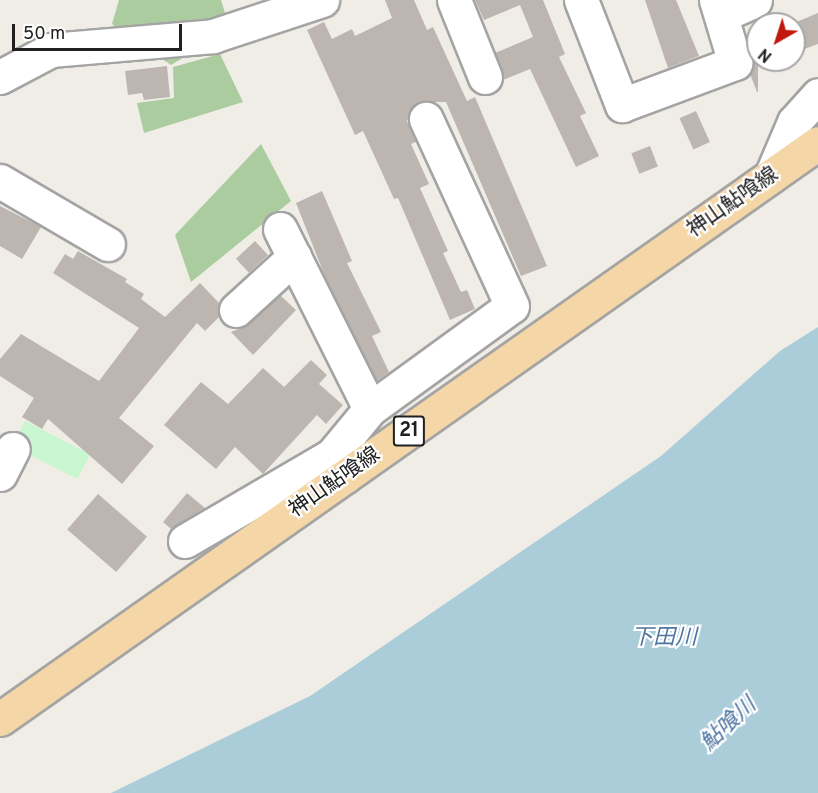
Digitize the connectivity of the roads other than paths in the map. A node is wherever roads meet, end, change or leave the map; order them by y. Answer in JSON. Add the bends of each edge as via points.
{"nodes":[{"id":1,"x":322,"y":0,"type":"edge"},
{"id":2,"x":453,"y":0,"type":"edge"},
{"id":3,"x":581,"y":0,"type":"edge"},
{"id":4,"x":756,"y":0,"type":"edge"},
{"id":5,"x":719,"y":8,"type":"edge"},
{"id":6,"x":0,"y":77,"type":"edge"},
{"id":7,"x":485,"y":78,"type":"dead end"},
{"id":8,"x":818,"y":95,"type":"edge"},
{"id":9,"x":426,"y":119,"type":"dead end"},
{"id":10,"x":818,"y":143,"type":"edge"},
{"id":11,"x":771,"y":176,"type":"junction"},
{"id":12,"x":0,"y":182,"type":"edge"},
{"id":13,"x":108,"y":244,"type":"dead end"},
{"id":14,"x":236,"y":310,"type":"dead end"},
{"id":15,"x":370,"y":409,"type":"junction"},
{"id":16,"x":338,"y":465,"type":"junction"},
{"id":17,"x":184,"y":542,"type":"dead end"},
{"id":18,"x":0,"y":719,"type":"edge"}],
"edges":[{"from":1,"to":6,"type":"street","via":[[213,36],[51,50]]},
{"from":2,"to":7,"type":"street"},
{"from":3,"to":5,"type":"street","via":[[622,105],[735,63]]},
{"from":4,"to":5,"type":"street"},
{"from":8,"to":11,"type":"street","via":[[794,122]]},
{"from":9,"to":15,"type":"street","via":[[512,306]]},
{"from":10,"to":11,"type":"main road","name":"神山鮎喰線","number":"21"},
{"from":11,"to":16,"type":"main road","name":"神山鮎喰線","number":"21"},
{"from":12,"to":13,"type":"street"},
{"from":14,"to":15,"type":"street","via":[[287,243]]},
{"from":15,"to":16,"type":"street"},
{"from":16,"to":17,"type":"street"},
{"from":16,"to":18,"type":"main road","name":"神山鮎喰線","number":"21"}]}
